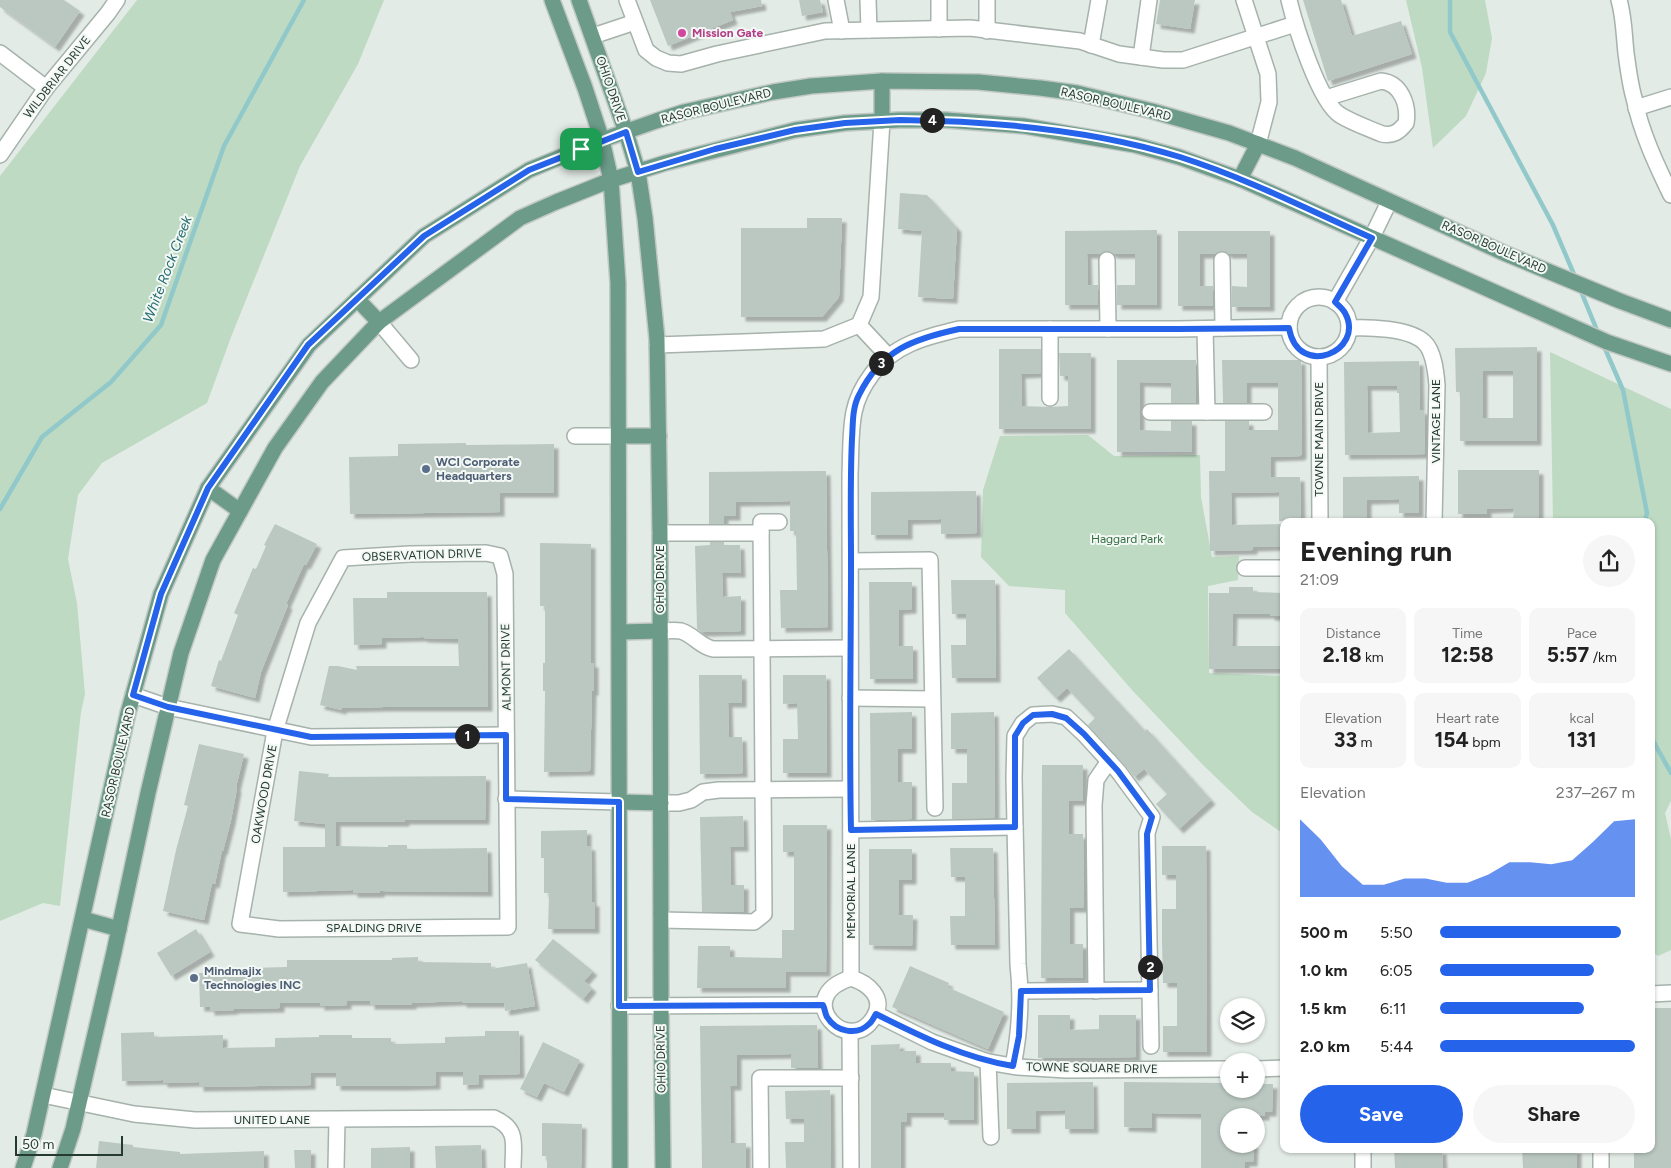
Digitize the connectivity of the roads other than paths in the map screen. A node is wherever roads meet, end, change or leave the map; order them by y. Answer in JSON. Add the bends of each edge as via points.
{"nodes":[{"id":1,"x":552,"y":0,"type":"edge"},
{"id":2,"x":579,"y":0,"type":"edge"},
{"id":3,"x":627,"y":0,"type":"edge"},
{"id":4,"x":836,"y":0,"type":"edge"},
{"id":5,"x":868,"y":0,"type":"edge"},
{"id":6,"x":939,"y":0,"type":"edge"},
{"id":7,"x":988,"y":0,"type":"edge"},
{"id":8,"x":1099,"y":0,"type":"edge"},
{"id":9,"x":1148,"y":0,"type":"edge"},
{"id":10,"x":1244,"y":0,"type":"edge"},
{"id":11,"x":1289,"y":0,"type":"edge"},
{"id":12,"x":1619,"y":0,"type":"edge"},
{"id":13,"x":109,"y":3,"type":"edge"},
{"id":14,"x":635,"y":22,"type":"junction"},
{"id":15,"x":1295,"y":24,"type":"junction"},
{"id":16,"x":939,"y":29,"type":"junction"},
{"id":17,"x":869,"y":30,"type":"junction"},
{"id":18,"x":987,"y":30,"type":"junction"},
{"id":19,"x":842,"y":31,"type":"junction"},
{"id":20,"x":593,"y":36,"type":"junction"},
{"id":21,"x":1255,"y":36,"type":"junction"},
{"id":22,"x":1091,"y":45,"type":"junction"},
{"id":23,"x":0,"y":53,"type":"edge"},
{"id":24,"x":1141,"y":57,"type":"junction"},
{"id":25,"x":882,"y":81,"type":"junction"},
{"id":26,"x":46,"y":88,"type":"junction"},
{"id":27,"x":1671,"y":97,"type":"edge"},
{"id":28,"x":1326,"y":98,"type":"junction"},
{"id":29,"x":1636,"y":108,"type":"junction"},
{"id":30,"x":882,"y":121,"type":"junction"},
{"id":31,"x":626,"y":132,"type":"junction"},
{"id":32,"x":602,"y":140,"type":"junction"},
{"id":33,"x":1258,"y":144,"type":"junction"},
{"id":34,"x":0,"y":156,"type":"edge"},
{"id":35,"x":1665,"y":169,"type":"edge"},
{"id":36,"x":638,"y":172,"type":"junction"},
{"id":37,"x":1240,"y":179,"type":"junction"},
{"id":38,"x":611,"y":180,"type":"junction"},
{"id":39,"x":1671,"y":194,"type":"edge"},
{"id":40,"x":1389,"y":202,"type":"junction"},
{"id":41,"x":1372,"y":238,"type":"junction"},
{"id":42,"x":1107,"y":260,"type":"dead end"},
{"id":43,"x":1222,"y":260,"type":"dead end"},
{"id":44,"x":357,"y":299,"type":"junction"},
{"id":45,"x":1335,"y":302,"type":"junction"},
{"id":46,"x":1668,"y":319,"type":"edge"},
{"id":47,"x":379,"y":322,"type":"junction"},
{"id":48,"x":859,"y":325,"type":"junction"},
{"id":49,"x":1223,"y":328,"type":"junction"},
{"id":50,"x":1289,"y":328,"type":"junction"},
{"id":51,"x":1349,"y":328,"type":"junction"},
{"id":52,"x":1050,"y":329,"type":"junction"},
{"id":53,"x":1205,"y":329,"type":"junction"},
{"id":54,"x":1108,"y":330,"type":"junction"},
{"id":55,"x":657,"y":345,"type":"junction"},
{"id":56,"x":888,"y":356,"type":"junction"},
{"id":57,"x":1319,"y":356,"type":"junction"},
{"id":58,"x":411,"y":360,"type":"dead end"},
{"id":59,"x":1671,"y":364,"type":"edge"},
{"id":60,"x":1050,"y":398,"type":"dead end"},
{"id":61,"x":1150,"y":412,"type":"dead end"},
{"id":62,"x":1207,"y":412,"type":"junction"},
{"id":63,"x":1264,"y":412,"type":"dead end"},
{"id":64,"x":575,"y":436,"type":"dead end"},
{"id":65,"x":620,"y":436,"type":"junction"},
{"id":66,"x":659,"y":436,"type":"junction"},
{"id":67,"x":208,"y":488,"type":"junction"},
{"id":68,"x":240,"y":511,"type":"junction"},
{"id":69,"x":1320,"y":518,"type":"edge"},
{"id":70,"x":1434,"y":518,"type":"edge"},
{"id":71,"x":779,"y":522,"type":"dead end"},
{"id":72,"x":660,"y":533,"type":"junction"},
{"id":73,"x":761,"y":533,"type":"junction"},
{"id":74,"x":500,"y":556,"type":"joint"},
{"id":75,"x":343,"y":558,"type":"joint"},
{"id":76,"x":851,"y":561,"type":"junction"},
{"id":77,"x":1245,"y":568,"type":"dead end"},
{"id":78,"x":1280,"y":568,"type":"edge"},
{"id":79,"x":660,"y":631,"type":"junction"},
{"id":80,"x":620,"y":632,"type":"junction"},
{"id":81,"x":850,"y":648,"type":"junction"},
{"id":82,"x":762,"y":649,"type":"junction"},
{"id":83,"x":133,"y":695,"type":"junction"},
{"id":84,"x":850,"y":698,"type":"junction"},
{"id":85,"x":932,"y":699,"type":"junction"},
{"id":86,"x":168,"y":707,"type":"junction"},
{"id":87,"x":275,"y":730,"type":"junction"},
{"id":88,"x":506,"y":735,"type":"junction"},
{"id":89,"x":1109,"y":762,"type":"junction"},
{"id":90,"x":763,"y":789,"type":"junction"},
{"id":91,"x":850,"y":789,"type":"junction"},
{"id":92,"x":506,"y":799,"type":"junction"},
{"id":93,"x":619,"y":802,"type":"junction"},
{"id":94,"x":661,"y":803,"type":"junction"},
{"id":95,"x":935,"y":808,"type":"dead end"},
{"id":96,"x":1015,"y":827,"type":"junction"},
{"id":97,"x":851,"y":830,"type":"junction"},
{"id":98,"x":83,"y":919,"type":"junction"},
{"id":99,"x":661,"y":920,"type":"junction"},
{"id":100,"x":240,"y":924,"type":"joint"},
{"id":101,"x":508,"y":928,"type":"joint"},
{"id":102,"x":119,"y":929,"type":"junction"},
{"id":103,"x":852,"y":978,"type":"junction"},
{"id":104,"x":1150,"y":990,"type":"junction"},
{"id":105,"x":1021,"y":991,"type":"junction"},
{"id":106,"x":1096,"y":991,"type":"junction"},
{"id":107,"x":1655,"y":994,"type":"edge"},
{"id":108,"x":1671,"y":994,"type":"edge"},
{"id":109,"x":823,"y":1005,"type":"junction"},
{"id":110,"x":619,"y":1006,"type":"junction"},
{"id":111,"x":660,"y":1006,"type":"junction"},
{"id":112,"x":876,"y":1014,"type":"junction"},
{"id":113,"x":850,"y":1032,"type":"junction"},
{"id":114,"x":1151,"y":1046,"type":"dead end"},
{"id":115,"x":988,"y":1062,"type":"junction"},
{"id":116,"x":1013,"y":1066,"type":"junction"},
{"id":117,"x":1280,"y":1068,"type":"edge"},
{"id":118,"x":1220,"y":1069,"type":"edge"},
{"id":119,"x":1265,"y":1069,"type":"edge"},
{"id":120,"x":851,"y":1078,"type":"junction"},
{"id":121,"x":43,"y":1095,"type":"junction"},
{"id":122,"x":79,"y":1103,"type":"junction"},
{"id":123,"x":337,"y":1120,"type":"junction"},
{"id":124,"x":991,"y":1136,"type":"dead end"},
{"id":125,"x":1363,"y":1153,"type":"edge"},
{"id":126,"x":1601,"y":1153,"type":"edge"},
{"id":127,"x":23,"y":1168,"type":"edge"},
{"id":128,"x":60,"y":1168,"type":"edge"},
{"id":129,"x":336,"y":1168,"type":"edge"},
{"id":130,"x":513,"y":1168,"type":"edge"},
{"id":131,"x":620,"y":1168,"type":"edge"},
{"id":132,"x":663,"y":1168,"type":"edge"},
{"id":133,"x":761,"y":1168,"type":"edge"},
{"id":134,"x":851,"y":1168,"type":"edge"},
{"id":135,"x":1364,"y":1168,"type":"edge"},
{"id":136,"x":1601,"y":1168,"type":"edge"}],
"edges":[{"from":1,"to":32,"type":"main road","name":"OHIO DRIVE"},
{"from":2,"to":20,"type":"main road","name":"OHIO DRIVE"},
{"from":3,"to":14,"type":"street"},
{"from":4,"to":19,"type":"street"},
{"from":5,"to":17,"type":"street"},
{"from":6,"to":16,"type":"street"},
{"from":7,"to":18,"type":"street"},
{"from":8,"to":22,"type":"street"},
{"from":9,"to":24,"type":"street"},
{"from":10,"to":21,"type":"street"},
{"from":11,"to":15,"type":"street"},
{"from":12,"to":29,"type":"street"},
{"from":13,"to":26,"type":"street","name":"WILDBRIAR DRIVE"},
{"from":14,"to":19,"type":"street","via":[[646,50],[668,63],[681,64],[771,42],[825,31]]},
{"from":14,"to":20,"type":"street"},
{"from":15,"to":21,"type":"street"},
{"from":15,"to":28,"type":"street"},
{"from":16,"to":17,"type":"street"},
{"from":16,"to":18,"type":"street"},
{"from":17,"to":19,"type":"street"},
{"from":18,"to":22,"type":"street"},
{"from":20,"to":31,"type":"main road","name":"OHIO DRIVE"},
{"from":21,"to":24,"type":"street","via":[[1183,60]]},
{"from":21,"to":33,"type":"street","via":[[1268,74],[1269,102]]},
{"from":22,"to":24,"type":"street"},
{"from":23,"to":26,"type":"street"},
{"from":25,"to":30,"type":"main road"},
{"from":25,"to":31,"type":"main road","name":"RASOR BOULEVARD","via":[[773,92],[684,112]]},
{"from":25,"to":33,"type":"main road","name":"RASOR BOULEVARD","via":[[978,82],[1077,93],[1152,111]]},
{"from":26,"to":34,"type":"street","name":"WILDBRIAR DRIVE"},
{"from":27,"to":29,"type":"street"},
{"from":28,"to":28,"type":"street","via":[[1339,115],[1382,134],[1396,133],[1406,124],[1407,111],[1401,94],[1388,82],[1380,81]]},
{"from":29,"to":35,"type":"street"},
{"from":30,"to":36,"type":"main road","via":[[795,130]]},
{"from":30,"to":37,"type":"main road","via":[[955,121],[1075,134],[1136,145]]},
{"from":30,"to":48,"type":"street","via":[[871,297]]},
{"from":31,"to":32,"type":"main road","name":"RASOR BOULEVARD"},
{"from":31,"to":36,"type":"main road","name":"OHIO DRIVE"},
{"from":32,"to":38,"type":"main road","name":"OHIO DRIVE"},
{"from":32,"to":44,"type":"main road","name":"RASOR BOULEVARD","via":[[529,170],[424,236]]},
{"from":33,"to":37,"type":"main road"},
{"from":33,"to":40,"type":"main road","name":"RASOR BOULEVARD"},
{"from":35,"to":39,"type":"street"},
{"from":36,"to":38,"type":"main road"},
{"from":36,"to":55,"type":"main road","name":"OHIO DRIVE"},
{"from":37,"to":41,"type":"main road"},
{"from":38,"to":47,"type":"main road","via":[[520,218]]},
{"from":38,"to":65,"type":"main road","name":"OHIO DRIVE","via":[[618,283]]},
{"from":40,"to":41,"type":"street"},
{"from":40,"to":46,"type":"main road","name":"RASOR BOULEVARD","via":[[1620,302]]},
{"from":41,"to":45,"type":"street"},
{"from":41,"to":59,"type":"main road","via":[[1607,342]]},
{"from":42,"to":54,"type":"street"},
{"from":43,"to":49,"type":"street"},
{"from":44,"to":47,"type":"main road"},
{"from":44,"to":67,"type":"main road","name":"RASOR BOULEVARD","via":[[308,345]]},
{"from":45,"to":50,"type":"street","via":[[1318,297],[1302,303],[1292,315]]},
{"from":45,"to":51,"type":"street","via":[[1345,312]]},
{"from":47,"to":58,"type":"street"},
{"from":47,"to":68,"type":"main road","via":[[322,382],[275,448]]},
{"from":48,"to":55,"type":"street","via":[[824,339]]},
{"from":48,"to":56,"type":"street"},
{"from":49,"to":50,"type":"street"},
{"from":49,"to":53,"type":"street"},
{"from":50,"to":57,"type":"street","via":[[1299,349]]},
{"from":51,"to":57,"type":"street","via":[[1339,349]]},
{"from":51,"to":70,"type":"street","name":"VINTAGE LANE","via":[[1374,327],[1414,335],[1425,342],[1436,366]]},
{"from":52,"to":54,"type":"street"},
{"from":52,"to":56,"type":"street","via":[[959,329],[905,345]]},
{"from":52,"to":60,"type":"street"},
{"from":53,"to":54,"type":"street"},
{"from":53,"to":62,"type":"street"},
{"from":55,"to":66,"type":"main road","name":"OHIO DRIVE"},
{"from":56,"to":76,"type":"street","name":"MEMORIAL LANE","via":[[865,383],[854,414],[850,474]]},
{"from":57,"to":69,"type":"street","name":"TOWNE MAIN DRIVE"},
{"from":61,"to":62,"type":"street"},
{"from":62,"to":63,"type":"street"},
{"from":64,"to":65,"type":"street"},
{"from":65,"to":66,"type":"main road"},
{"from":65,"to":80,"type":"main road","name":"OHIO DRIVE"},
{"from":66,"to":72,"type":"main road","name":"OHIO DRIVE"},
{"from":67,"to":68,"type":"main road"},
{"from":67,"to":83,"type":"main road","name":"RASOR BOULEVARD","via":[[161,594]]},
{"from":68,"to":86,"type":"main road","via":[[214,560],[181,653]]},
{"from":71,"to":73,"type":"street","via":[[761,522]]},
{"from":72,"to":73,"type":"street"},
{"from":72,"to":79,"type":"main road","name":"OHIO DRIVE"},
{"from":73,"to":82,"type":"street"},
{"from":74,"to":75,"type":"street","name":"OBSERVATION DRIVE","via":[[486,552]]},
{"from":74,"to":88,"type":"street","name":"ALMONT DRIVE","via":[[505,574]]},
{"from":75,"to":87,"type":"street","name":"OAKWOOD DRIVE","via":[[308,622]]},
{"from":76,"to":81,"type":"street","name":"MEMORIAL LANE"},
{"from":76,"to":85,"type":"street","via":[[930,560]]},
{"from":77,"to":78,"type":"street"},
{"from":79,"to":80,"type":"main road"},
{"from":79,"to":82,"type":"street","via":[[681,631],[703,647],[713,649]]},
{"from":79,"to":94,"type":"main road","name":"OHIO DRIVE"},
{"from":80,"to":93,"type":"main road","name":"OHIO DRIVE"},
{"from":81,"to":82,"type":"street"},
{"from":81,"to":84,"type":"street","name":"MEMORIAL LANE"},
{"from":82,"to":90,"type":"street"},
{"from":83,"to":86,"type":"street"},
{"from":83,"to":98,"type":"main road","name":"RASOR BOULEVARD"},
{"from":84,"to":85,"type":"street"},
{"from":84,"to":91,"type":"street","name":"MEMORIAL LANE"},
{"from":85,"to":95,"type":"street"},
{"from":86,"to":87,"type":"street"},
{"from":86,"to":102,"type":"main road"},
{"from":87,"to":88,"type":"street","via":[[311,737]]},
{"from":87,"to":100,"type":"street","name":"OAKWOOD DRIVE"},
{"from":88,"to":92,"type":"street","name":"ALMONT DRIVE"},
{"from":89,"to":96,"type":"street","via":[[1066,718],[1052,714],[1033,715],[1015,736]]},
{"from":89,"to":104,"type":"street","via":[[1152,817],[1147,834]]},
{"from":89,"to":106,"type":"street","via":[[1096,780],[1094,805]]},
{"from":90,"to":91,"type":"street"},
{"from":90,"to":94,"type":"street","via":[[703,792],[691,800]]},
{"from":90,"to":99,"type":"street","via":[[764,914],[754,922]]},
{"from":91,"to":97,"type":"street","name":"MEMORIAL LANE"},
{"from":92,"to":93,"type":"street"},
{"from":92,"to":101,"type":"street","name":"ALMONT DRIVE"},
{"from":93,"to":94,"type":"main road"},
{"from":93,"to":110,"type":"main road","name":"OHIO DRIVE"},
{"from":94,"to":99,"type":"main road","name":"OHIO DRIVE"},
{"from":96,"to":97,"type":"street"},
{"from":96,"to":105,"type":"street"},
{"from":97,"to":103,"type":"street","name":"MEMORIAL LANE"},
{"from":98,"to":102,"type":"main road"},
{"from":98,"to":121,"type":"main road","name":"RASOR BOULEVARD"},
{"from":99,"to":111,"type":"main road","name":"OHIO DRIVE"},
{"from":100,"to":101,"type":"street","name":"SPALDING DRIVE","via":[[279,929]]},
{"from":102,"to":122,"type":"main road"},
{"from":103,"to":109,"type":"street","via":[[832,988]]},
{"from":103,"to":112,"type":"street","via":[[873,991],[877,998]]},
{"from":104,"to":106,"type":"street"},
{"from":104,"to":114,"type":"street"},
{"from":105,"to":106,"type":"street"},
{"from":105,"to":116,"type":"street","via":[[1019,1036]]},
{"from":107,"to":108,"type":"street"},
{"from":109,"to":111,"type":"street"},
{"from":109,"to":113,"type":"street","via":[[834,1025]]},
{"from":110,"to":111,"type":"street"},
{"from":110,"to":131,"type":"main road","name":"OHIO DRIVE"},
{"from":111,"to":132,"type":"main road","name":"OHIO DRIVE"},
{"from":112,"to":113,"type":"street","via":[[870,1024]]},
{"from":112,"to":115,"type":"street","name":"TOWNE SQUARE DRIVE","via":[[932,1042]]},
{"from":113,"to":120,"type":"street"},
{"from":115,"to":116,"type":"street","name":"TOWNE SQUARE DRIVE"},
{"from":115,"to":124,"type":"street"},
{"from":116,"to":118,"type":"street","name":"TOWNE SQUARE DRIVE","via":[[1066,1070]]},
{"from":117,"to":119,"type":"street"},
{"from":120,"to":133,"type":"street","via":[[760,1078]]},
{"from":120,"to":134,"type":"street"},
{"from":121,"to":122,"type":"street","name":"UNITED LANE"},
{"from":121,"to":127,"type":"main road","name":"RASOR BOULEVARD"},
{"from":122,"to":123,"type":"street","name":"UNITED LANE","via":[[134,1114],[195,1120]]},
{"from":122,"to":128,"type":"main road"},
{"from":123,"to":129,"type":"street"},
{"from":123,"to":130,"type":"street","name":"UNITED LANE","via":[[494,1118],[511,1129]]},
{"from":125,"to":135,"type":"street"},
{"from":126,"to":136,"type":"street"}]}
